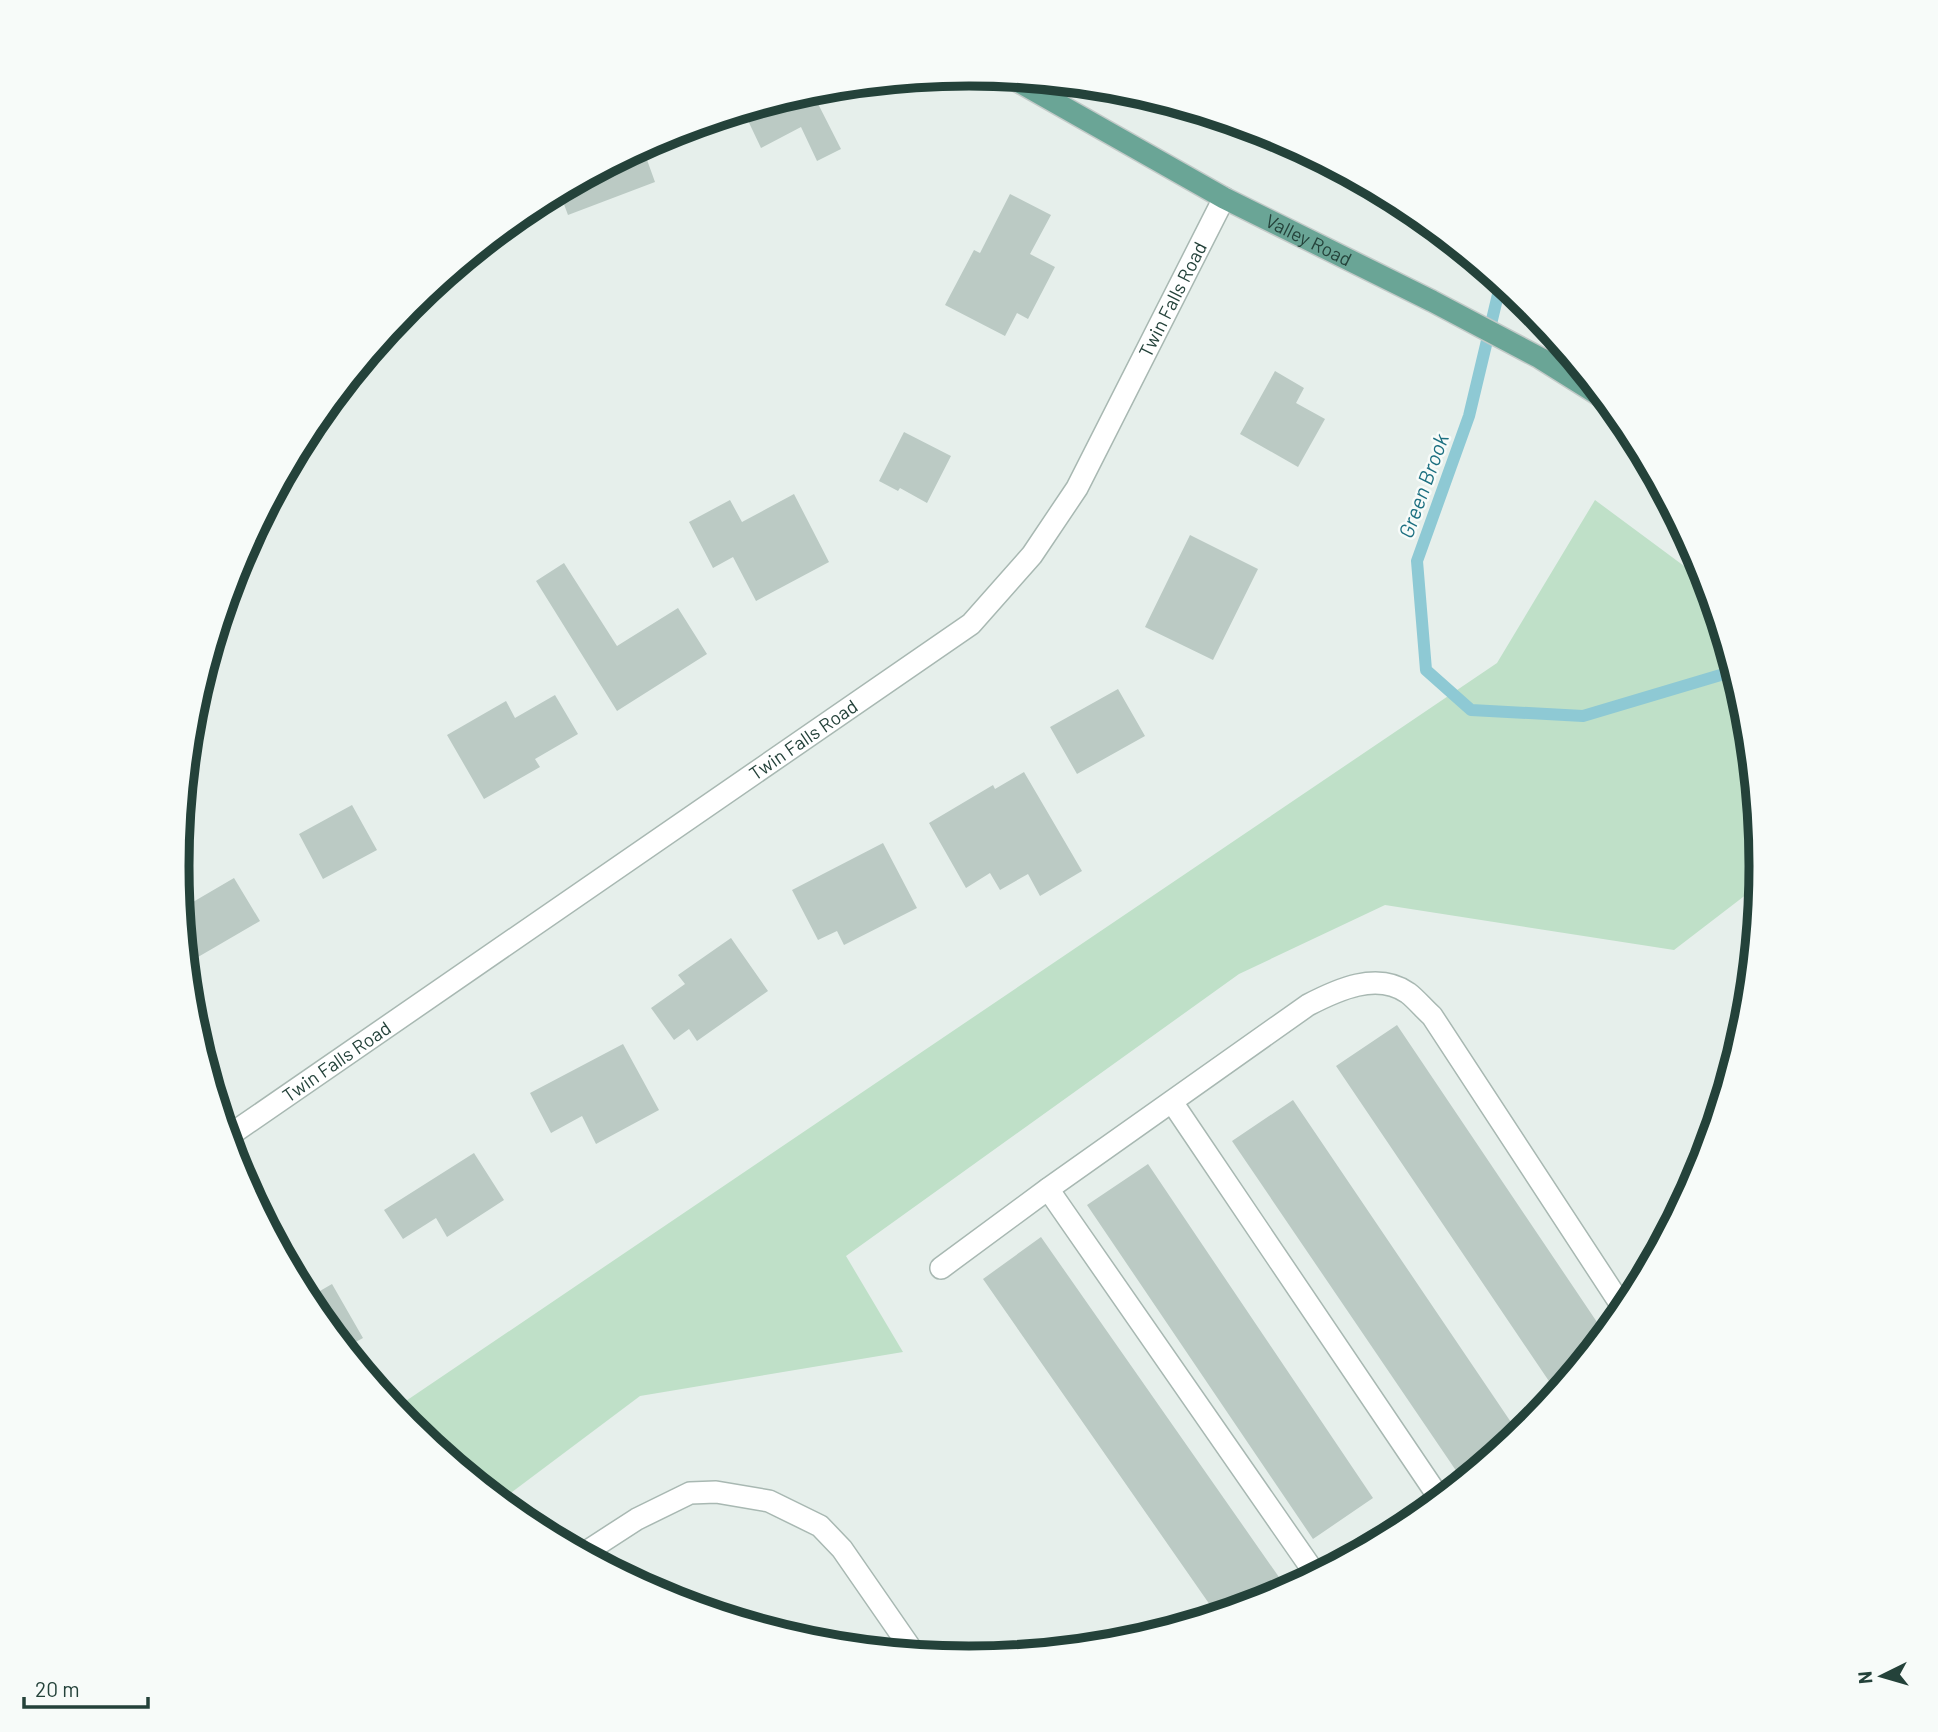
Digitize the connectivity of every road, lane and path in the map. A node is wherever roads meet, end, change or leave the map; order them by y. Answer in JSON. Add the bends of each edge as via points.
{"nodes":[{"id":1,"x":1030,"y":88,"type":"edge"},
{"id":2,"x":1224,"y":198,"type":"junction"},
{"id":3,"x":1583,"y":385,"type":"edge"},
{"id":4,"x":1172,"y":1102,"type":"junction"},
{"id":5,"x":235,"y":1131,"type":"edge"},
{"id":6,"x":1048,"y":1189,"type":"junction"},
{"id":7,"x":941,"y":1268,"type":"dead end"},
{"id":8,"x":1618,"y":1300,"type":"edge"},
{"id":9,"x":1435,"y":1491,"type":"edge"},
{"id":10,"x":591,"y":1549,"type":"edge"},
{"id":11,"x":1311,"y":1567,"type":"edge"},
{"id":12,"x":908,"y":1644,"type":"edge"}],
"edges":[{"from":1,"to":2,"type":"main road","name":"Valley Road"},
{"from":2,"to":3,"type":"main road","name":"Valley Road","via":[[1432,301]]},
{"from":2,"to":5,"type":"street","name":"Twin Falls Road","via":[[1077,488],[1032,555],[971,624]]},
{"from":4,"to":6,"type":"street"},
{"from":4,"to":8,"type":"street","via":[[1336,990],[1385,983],[1407,992],[1432,1016]]},
{"from":4,"to":9,"type":"street"},
{"from":6,"to":7,"type":"street"},
{"from":6,"to":11,"type":"street"},
{"from":10,"to":12,"type":"street","via":[[690,1493],[716,1492],[769,1501],[820,1527],[842,1549]]}]}
